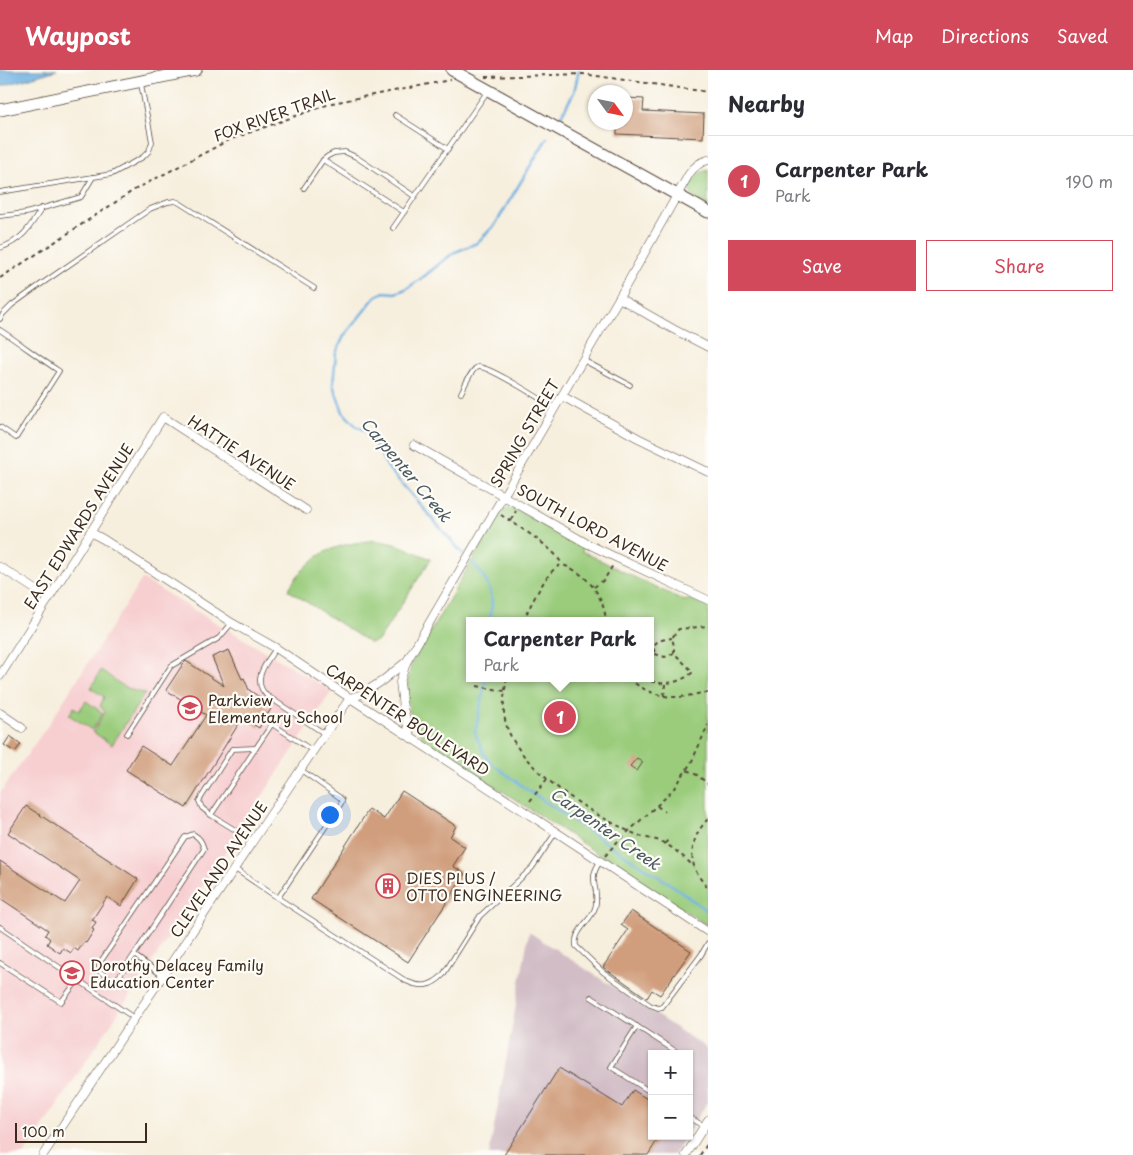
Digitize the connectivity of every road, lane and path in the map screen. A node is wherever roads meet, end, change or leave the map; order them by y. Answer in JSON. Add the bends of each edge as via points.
{"nodes":[{"id":1,"x":196,"y":70,"type":"edge"},
{"id":2,"x":452,"y":70,"type":"edge"},
{"id":3,"x":465,"y":77,"type":"junction"},
{"id":4,"x":484,"y":77,"type":"dead end"},
{"id":5,"x":140,"y":82,"type":"junction"},
{"id":6,"x":489,"y":90,"type":"junction"},
{"id":7,"x":708,"y":92,"type":"edge"},
{"id":8,"x":0,"y":110,"type":"edge"},
{"id":9,"x":394,"y":115,"type":"dead end"},
{"id":10,"x":448,"y":149,"type":"junction"},
{"id":11,"x":323,"y":160,"type":"junction"},
{"id":12,"x":705,"y":160,"type":"edge"},
{"id":13,"x":93,"y":176,"type":"junction"},
{"id":14,"x":304,"y":188,"type":"dead end"},
{"id":15,"x":0,"y":192,"type":"edge"},
{"id":16,"x":677,"y":195,"type":"junction"},
{"id":17,"x":414,"y":196,"type":"junction"},
{"id":18,"x":42,"y":208,"type":"junction"},
{"id":19,"x":404,"y":212,"type":"junction"},
{"id":20,"x":708,"y":212,"type":"edge"},
{"id":21,"x":0,"y":216,"type":"edge"},
{"id":22,"x":392,"y":228,"type":"dead end"},
{"id":23,"x":0,"y":248,"type":"edge"},
{"id":24,"x":0,"y":278,"type":"edge"},
{"id":25,"x":314,"y":288,"type":"dead end"},
{"id":26,"x":619,"y":298,"type":"junction"},
{"id":27,"x":0,"y":319,"type":"edge"},
{"id":28,"x":0,"y":330,"type":"edge"},
{"id":29,"x":708,"y":347,"type":"edge"},
{"id":30,"x":582,"y":360,"type":"junction"},
{"id":31,"x":630,"y":385,"type":"dead end"},
{"id":32,"x":461,"y":393,"type":"dead end"},
{"id":33,"x":562,"y":396,"type":"junction"},
{"id":34,"x":554,"y":408,"type":"junction"},
{"id":35,"x":162,"y":417,"type":"joint"},
{"id":36,"x":0,"y":427,"type":"edge"},
{"id":37,"x":414,"y":445,"type":"dead end"},
{"id":38,"x":708,"y":472,"type":"edge"},
{"id":39,"x":504,"y":496,"type":"junction"},
{"id":40,"x":519,"y":505,"type":"junction"},
{"id":41,"x":306,"y":510,"type":"dead end"},
{"id":42,"x":500,"y":515,"type":"dead end"},
{"id":43,"x":511,"y":521,"type":"junction"},
{"id":44,"x":90,"y":532,"type":"junction"},
{"id":45,"x":617,"y":558,"type":"junction"},
{"id":46,"x":562,"y":565,"type":"junction"},
{"id":47,"x":0,"y":567,"type":"edge"},
{"id":48,"x":593,"y":588,"type":"junction"},
{"id":49,"x":49,"y":598,"type":"junction"},
{"id":50,"x":708,"y":600,"type":"edge"},
{"id":51,"x":525,"y":617,"type":"edge"},
{"id":52,"x":605,"y":617,"type":"edge"},
{"id":53,"x":232,"y":623,"type":"junction"},
{"id":54,"x":708,"y":626,"type":"edge"},
{"id":55,"x":672,"y":638,"type":"junction"},
{"id":56,"x":654,"y":646,"type":"edge"},
{"id":57,"x":276,"y":648,"type":"junction"},
{"id":58,"x":654,"y":651,"type":"edge"},
{"id":59,"x":674,"y":653,"type":"junction"},
{"id":60,"x":655,"y":654,"type":"joint"},
{"id":61,"x":407,"y":661,"type":"junction"},
{"id":62,"x":0,"y":676,"type":"edge"},
{"id":63,"x":506,"y":682,"type":"edge"},
{"id":64,"x":633,"y":682,"type":"edge"},
{"id":65,"x":653,"y":682,"type":"edge"},
{"id":66,"x":664,"y":684,"type":"junction"},
{"id":67,"x":477,"y":686,"type":"dead end"},
{"id":68,"x":505,"y":691,"type":"junction"},
{"id":69,"x":708,"y":693,"type":"edge"},
{"id":70,"x":664,"y":696,"type":"junction"},
{"id":71,"x":350,"y":698,"type":"junction"},
{"id":72,"x":0,"y":713,"type":"edge"},
{"id":73,"x":708,"y":725,"type":"edge"},
{"id":74,"x":22,"y":728,"type":"dead end"},
{"id":75,"x":127,"y":734,"type":"dead end"},
{"id":76,"x":325,"y":734,"type":"junction"},
{"id":77,"x":411,"y":738,"type":"junction"},
{"id":78,"x":256,"y":748,"type":"junction"},
{"id":79,"x":313,"y":751,"type":"junction"},
{"id":80,"x":301,"y":770,"type":"junction"},
{"id":81,"x":687,"y":770,"type":"junction"},
{"id":82,"x":547,"y":778,"type":"junction"},
{"id":83,"x":708,"y":784,"type":"edge"},
{"id":84,"x":530,"y":801,"type":"dead end"},
{"id":85,"x":657,"y":806,"type":"junction"},
{"id":86,"x":665,"y":812,"type":"dead end"},
{"id":87,"x":211,"y":815,"type":"junction"},
{"id":88,"x":708,"y":819,"type":"edge"},
{"id":89,"x":629,"y":830,"type":"junction"},
{"id":90,"x":556,"y":832,"type":"junction"},
{"id":91,"x":668,"y":838,"type":"dead end"},
{"id":92,"x":253,"y":841,"type":"junction"},
{"id":93,"x":665,"y":844,"type":"junction"},
{"id":94,"x":610,"y":851,"type":"dead end"},
{"id":95,"x":600,"y":862,"type":"junction"},
{"id":96,"x":694,"y":867,"type":"junction"},
{"id":97,"x":234,"y":869,"type":"junction"},
{"id":98,"x":708,"y":890,"type":"edge"},
{"id":99,"x":278,"y":898,"type":"junction"},
{"id":100,"x":0,"y":927,"type":"edge"},
{"id":101,"x":708,"y":932,"type":"edge"},
{"id":102,"x":708,"y":943,"type":"edge"},
{"id":103,"x":134,"y":955,"type":"junction"},
{"id":104,"x":0,"y":963,"type":"edge"},
{"id":105,"x":163,"y":976,"type":"junction"},
{"id":106,"x":78,"y":980,"type":"junction"},
{"id":107,"x":590,"y":997,"type":"dead end"},
{"id":108,"x":134,"y":1018,"type":"junction"},
{"id":109,"x":637,"y":1026,"type":"junction"},
{"id":110,"x":674,"y":1050,"type":"edge"},
{"id":111,"x":648,"y":1090,"type":"edge"},
{"id":112,"x":693,"y":1118,"type":"edge"},
{"id":113,"x":706,"y":1123,"type":"edge"},
{"id":114,"x":708,"y":1143,"type":"edge"},
{"id":115,"x":44,"y":1155,"type":"edge"},
{"id":116,"x":686,"y":1155,"type":"edge"},
{"id":117,"x":700,"y":1155,"type":"edge"}],
"edges":[{"from":1,"to":5,"type":"street"},
{"from":2,"to":3,"type":"street"},
{"from":3,"to":6,"type":"street"},
{"from":3,"to":24,"type":"path","name":"FOX RIVER TRAIL","via":[[332,103],[229,140],[134,190]]},
{"from":4,"to":7,"type":"path","via":[[584,74]]},
{"from":5,"to":8,"type":"street"},
{"from":5,"to":13,"type":"lane","via":[[152,142],[149,151],[112,174]]},
{"from":6,"to":10,"type":"lane"},
{"from":6,"to":16,"type":"street"},
{"from":9,"to":10,"type":"lane"},
{"from":10,"to":17,"type":"lane"},
{"from":11,"to":14,"type":"lane"},
{"from":11,"to":17,"type":"lane","via":[[334,153],[350,154]]},
{"from":11,"to":19,"type":"lane"},
{"from":12,"to":16,"type":"street","name":"SPRING STREET","via":[[695,166]]},
{"from":13,"to":15,"type":"lane"},
{"from":13,"to":18,"type":"lane","via":[[81,197]]},
{"from":16,"to":20,"type":"street"},
{"from":16,"to":26,"type":"street","name":"SPRING STREET"},
{"from":17,"to":19,"type":"lane"},
{"from":18,"to":21,"type":"lane"},
{"from":18,"to":23,"type":"lane","via":[[27,231]]},
{"from":19,"to":22,"type":"lane"},
{"from":25,"to":27,"type":"lane","via":[[178,202],[171,201],[150,210],[36,287]]},
{"from":26,"to":29,"type":"street"},
{"from":26,"to":30,"type":"street","name":"SPRING STREET"},
{"from":28,"to":36,"type":"lane","via":[[59,371],[16,438]]},
{"from":30,"to":31,"type":"lane"},
{"from":30,"to":33,"type":"street","name":"SPRING STREET"},
{"from":32,"to":34,"type":"lane","via":[[472,372],[479,367]]},
{"from":33,"to":34,"type":"street","name":"SPRING STREET"},
{"from":33,"to":38,"type":"street"},
{"from":34,"to":39,"type":"street","name":"SPRING STREET"},
{"from":35,"to":41,"type":"street","name":"HATTIE AVENUE"},
{"from":35,"to":44,"type":"street","name":"EAST EDWARDS AVENUE"},
{"from":37,"to":39,"type":"street","name":"SOUTH LORD AVENUE"},
{"from":39,"to":40,"type":"street","name":"SOUTH LORD AVENUE"},
{"from":39,"to":61,"type":"street","name":"SPRING STREET"},
{"from":40,"to":43,"type":"path"},
{"from":40,"to":45,"type":"street","name":"SOUTH LORD AVENUE"},
{"from":42,"to":43,"type":"path"},
{"from":43,"to":46,"type":"path","via":[[548,548]]},
{"from":44,"to":49,"type":"street","name":"EAST EDWARDS AVENUE"},
{"from":44,"to":53,"type":"street","name":"CARPENTER BOULEVARD"},
{"from":45,"to":48,"type":"path","via":[[606,578]]},
{"from":45,"to":50,"type":"street","name":"SOUTH LORD AVENUE"},
{"from":46,"to":48,"type":"path","via":[[576,571]]},
{"from":46,"to":51,"type":"path","via":[[549,576]]},
{"from":47,"to":49,"type":"street"},
{"from":48,"to":52,"type":"path"},
{"from":49,"to":62,"type":"street","name":"EAST EDWARDS AVENUE"},
{"from":53,"to":57,"type":"street","name":"CARPENTER BOULEVARD"},
{"from":53,"to":75,"type":"lane","via":[[219,638],[171,666]]},
{"from":54,"to":55,"type":"path","via":[[679,629]]},
{"from":55,"to":56,"type":"path","via":[[661,640]]},
{"from":55,"to":59,"type":"path"},
{"from":57,"to":71,"type":"street","name":"CARPENTER BOULEVARD"},
{"from":57,"to":76,"type":"lane","via":[[260,675],[260,688]]},
{"from":58,"to":60,"type":"path"},
{"from":59,"to":60,"type":"path","via":[[665,657]]},
{"from":59,"to":66,"type":"path","via":[[693,672]]},
{"from":61,"to":71,"type":"street","name":"SPRING STREET","via":[[362,694]]},
{"from":61,"to":77,"type":"street","via":[[400,682]]},
{"from":63,"to":68,"type":"path"},
{"from":64,"to":70,"type":"path"},
{"from":65,"to":66,"type":"path"},
{"from":66,"to":70,"type":"path"},
{"from":67,"to":68,"type":"path"},
{"from":68,"to":82,"type":"path","via":[[506,725],[511,737]]},
{"from":69,"to":70,"type":"path"},
{"from":71,"to":76,"type":"street","name":"CLEVELAND AVENUE"},
{"from":71,"to":77,"type":"street","name":"CARPENTER BOULEVARD"},
{"from":72,"to":74,"type":"street"},
{"from":73,"to":81,"type":"path"},
{"from":76,"to":79,"type":"street","name":"CLEVELAND AVENUE"},
{"from":77,"to":90,"type":"street","name":"CARPENTER BOULEVARD"},
{"from":78,"to":79,"type":"lane","via":[[272,724]]},
{"from":78,"to":87,"type":"lane"},
{"from":78,"to":87,"type":"lane","via":[[232,749],[199,801]]},
{"from":79,"to":80,"type":"street","name":"CLEVELAND AVENUE"},
{"from":80,"to":92,"type":"street","name":"CLEVELAND AVENUE"},
{"from":80,"to":99,"type":"lane","via":[[342,802]]},
{"from":81,"to":83,"type":"path"},
{"from":81,"to":85,"type":"path"},
{"from":82,"to":84,"type":"path"},
{"from":82,"to":89,"type":"path","via":[[588,809]]},
{"from":85,"to":86,"type":"path"},
{"from":85,"to":89,"type":"path"},
{"from":87,"to":92,"type":"lane"},
{"from":88,"to":96,"type":"path","via":[[699,829],[693,845]]},
{"from":89,"to":93,"type":"path"},
{"from":89,"to":94,"type":"path"},
{"from":90,"to":95,"type":"street","name":"CARPENTER BOULEVARD"},
{"from":90,"to":99,"type":"lane","via":[[532,868],[480,916],[443,975],[430,984],[421,986],[406,981]]},
{"from":91,"to":93,"type":"path"},
{"from":92,"to":97,"type":"street","name":"CLEVELAND AVENUE"},
{"from":93,"to":96,"type":"path"},
{"from":95,"to":101,"type":"street","name":"CARPENTER BOULEVARD"},
{"from":95,"to":102,"type":"lane","via":[[593,875],[594,912],[576,936],[575,943],[603,972],[650,1005],[662,1008]]},
{"from":96,"to":98,"type":"path"},
{"from":97,"to":99,"type":"lane"},
{"from":97,"to":105,"type":"street","name":"CLEVELAND AVENUE"},
{"from":100,"to":106,"type":"lane"},
{"from":103,"to":103,"type":"lane","via":[[113,981],[99,971],[100,964],[185,837],[193,834],[202,842],[204,849]]},
{"from":103,"to":105,"type":"lane"},
{"from":104,"to":106,"type":"lane","via":[[61,1002]]},
{"from":105,"to":108,"type":"street","name":"CLEVELAND AVENUE"},
{"from":106,"to":108,"type":"lane"},
{"from":107,"to":109,"type":"lane"},
{"from":108,"to":115,"type":"street","name":"CLEVELAND AVENUE"},
{"from":109,"to":110,"type":"lane"},
{"from":109,"to":111,"type":"lane","via":[[611,1067]]},
{"from":112,"to":113,"type":"lane"},
{"from":113,"to":116,"type":"street"},
{"from":114,"to":117,"type":"path"}]}
